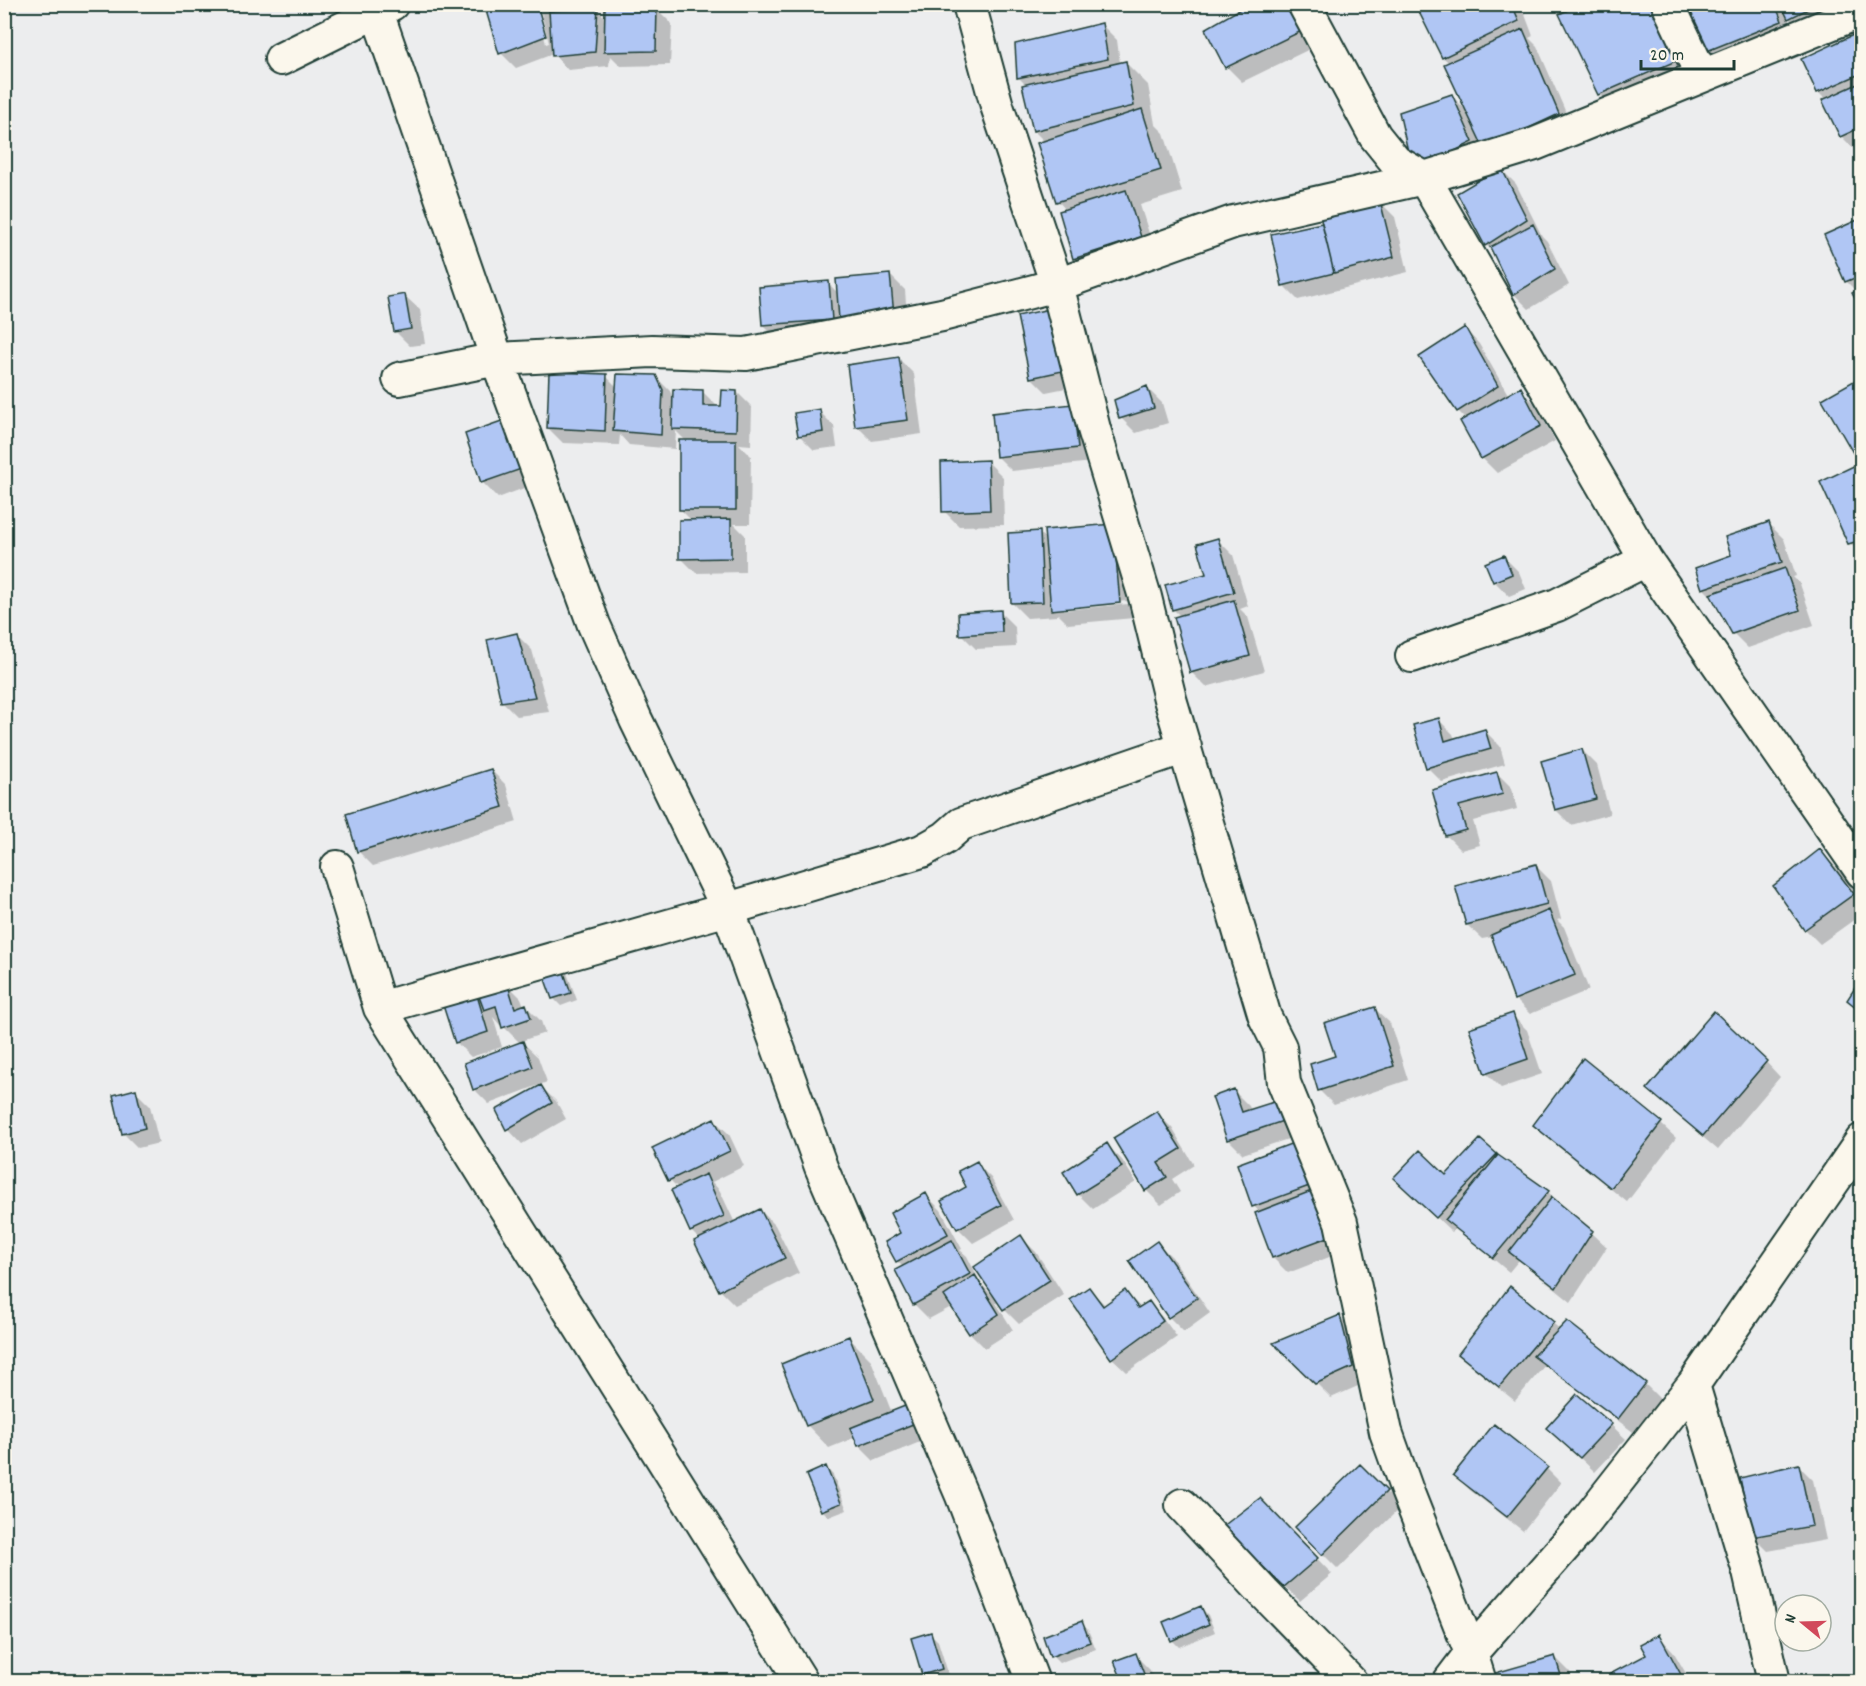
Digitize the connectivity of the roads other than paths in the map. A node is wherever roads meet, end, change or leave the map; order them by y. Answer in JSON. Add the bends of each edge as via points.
{"nodes":[{"id":1,"x":969,"y":4,"type":"edge"},
{"id":2,"x":1304,"y":4,"type":"edge"},
{"id":3,"x":1668,"y":4,"type":"edge"},
{"id":4,"x":385,"y":8,"type":"edge"},
{"id":5,"x":1862,"y":11,"type":"edge"},
{"id":6,"x":281,"y":58,"type":"dead end"},
{"id":7,"x":1702,"y":76,"type":"junction"},
{"id":8,"x":1424,"y":178,"type":"junction"},
{"id":9,"x":1058,"y":285,"type":"junction"},
{"id":10,"x":498,"y":359,"type":"junction"},
{"id":11,"x":399,"y":379,"type":"dead end"},
{"id":12,"x":1646,"y":560,"type":"junction"},
{"id":13,"x":1412,"y":656,"type":"dead end"},
{"id":14,"x":1185,"y":747,"type":"junction"},
{"id":15,"x":337,"y":867,"type":"dead end"},
{"id":16,"x":1862,"y":872,"type":"edge"},
{"id":17,"x":728,"y":909,"type":"junction"},
{"id":18,"x":380,"y":1008,"type":"junction"},
{"id":19,"x":1862,"y":1140,"type":"edge"},
{"id":20,"x":1693,"y":1385,"type":"junction"},
{"id":21,"x":1182,"y":1505,"type":"dead end"},
{"id":22,"x":1476,"y":1667,"type":"edge"},
{"id":23,"x":802,"y":1682,"type":"edge"},
{"id":24,"x":1033,"y":1682,"type":"edge"},
{"id":25,"x":1351,"y":1682,"type":"edge"},
{"id":26,"x":1449,"y":1682,"type":"edge"},
{"id":27,"x":1774,"y":1682,"type":"edge"}],
"edges":[{"from":1,"to":9,"type":"street","via":[[997,106]]},
{"from":2,"to":8,"type":"street","via":[[1375,136],[1396,162]]},
{"from":3,"to":7,"type":"street"},
{"from":4,"to":6,"type":"street"},
{"from":4,"to":10,"type":"street"},
{"from":5,"to":7,"type":"street"},
{"from":7,"to":8,"type":"street","via":[[1535,144]]},
{"from":8,"to":9,"type":"street","via":[[1233,222]]},
{"from":8,"to":12,"type":"street"},
{"from":9,"to":10,"type":"street","via":[[942,315],[746,354],[652,351]]},
{"from":9,"to":14,"type":"street","via":[[1094,429]]},
{"from":10,"to":11,"type":"street"},
{"from":10,"to":17,"type":"street","via":[[594,625]]},
{"from":12,"to":13,"type":"street","via":[[1557,605]]},
{"from":12,"to":16,"type":"street"},
{"from":14,"to":17,"type":"street","via":[[961,824],[922,851]]},
{"from":14,"to":22,"type":"street","via":[[1265,1017],[1280,1047],[1284,1083],[1341,1222],[1386,1432]]},
{"from":15,"to":18,"type":"street"},
{"from":17,"to":18,"type":"street"},
{"from":17,"to":24,"type":"street","via":[[821,1167],[962,1496]]},
{"from":18,"to":23,"type":"street"},
{"from":19,"to":20,"type":"street"},
{"from":20,"to":22,"type":"street"},
{"from":20,"to":27,"type":"street","via":[[1749,1572]]},
{"from":21,"to":25,"type":"street"},
{"from":22,"to":26,"type":"street"}]}
